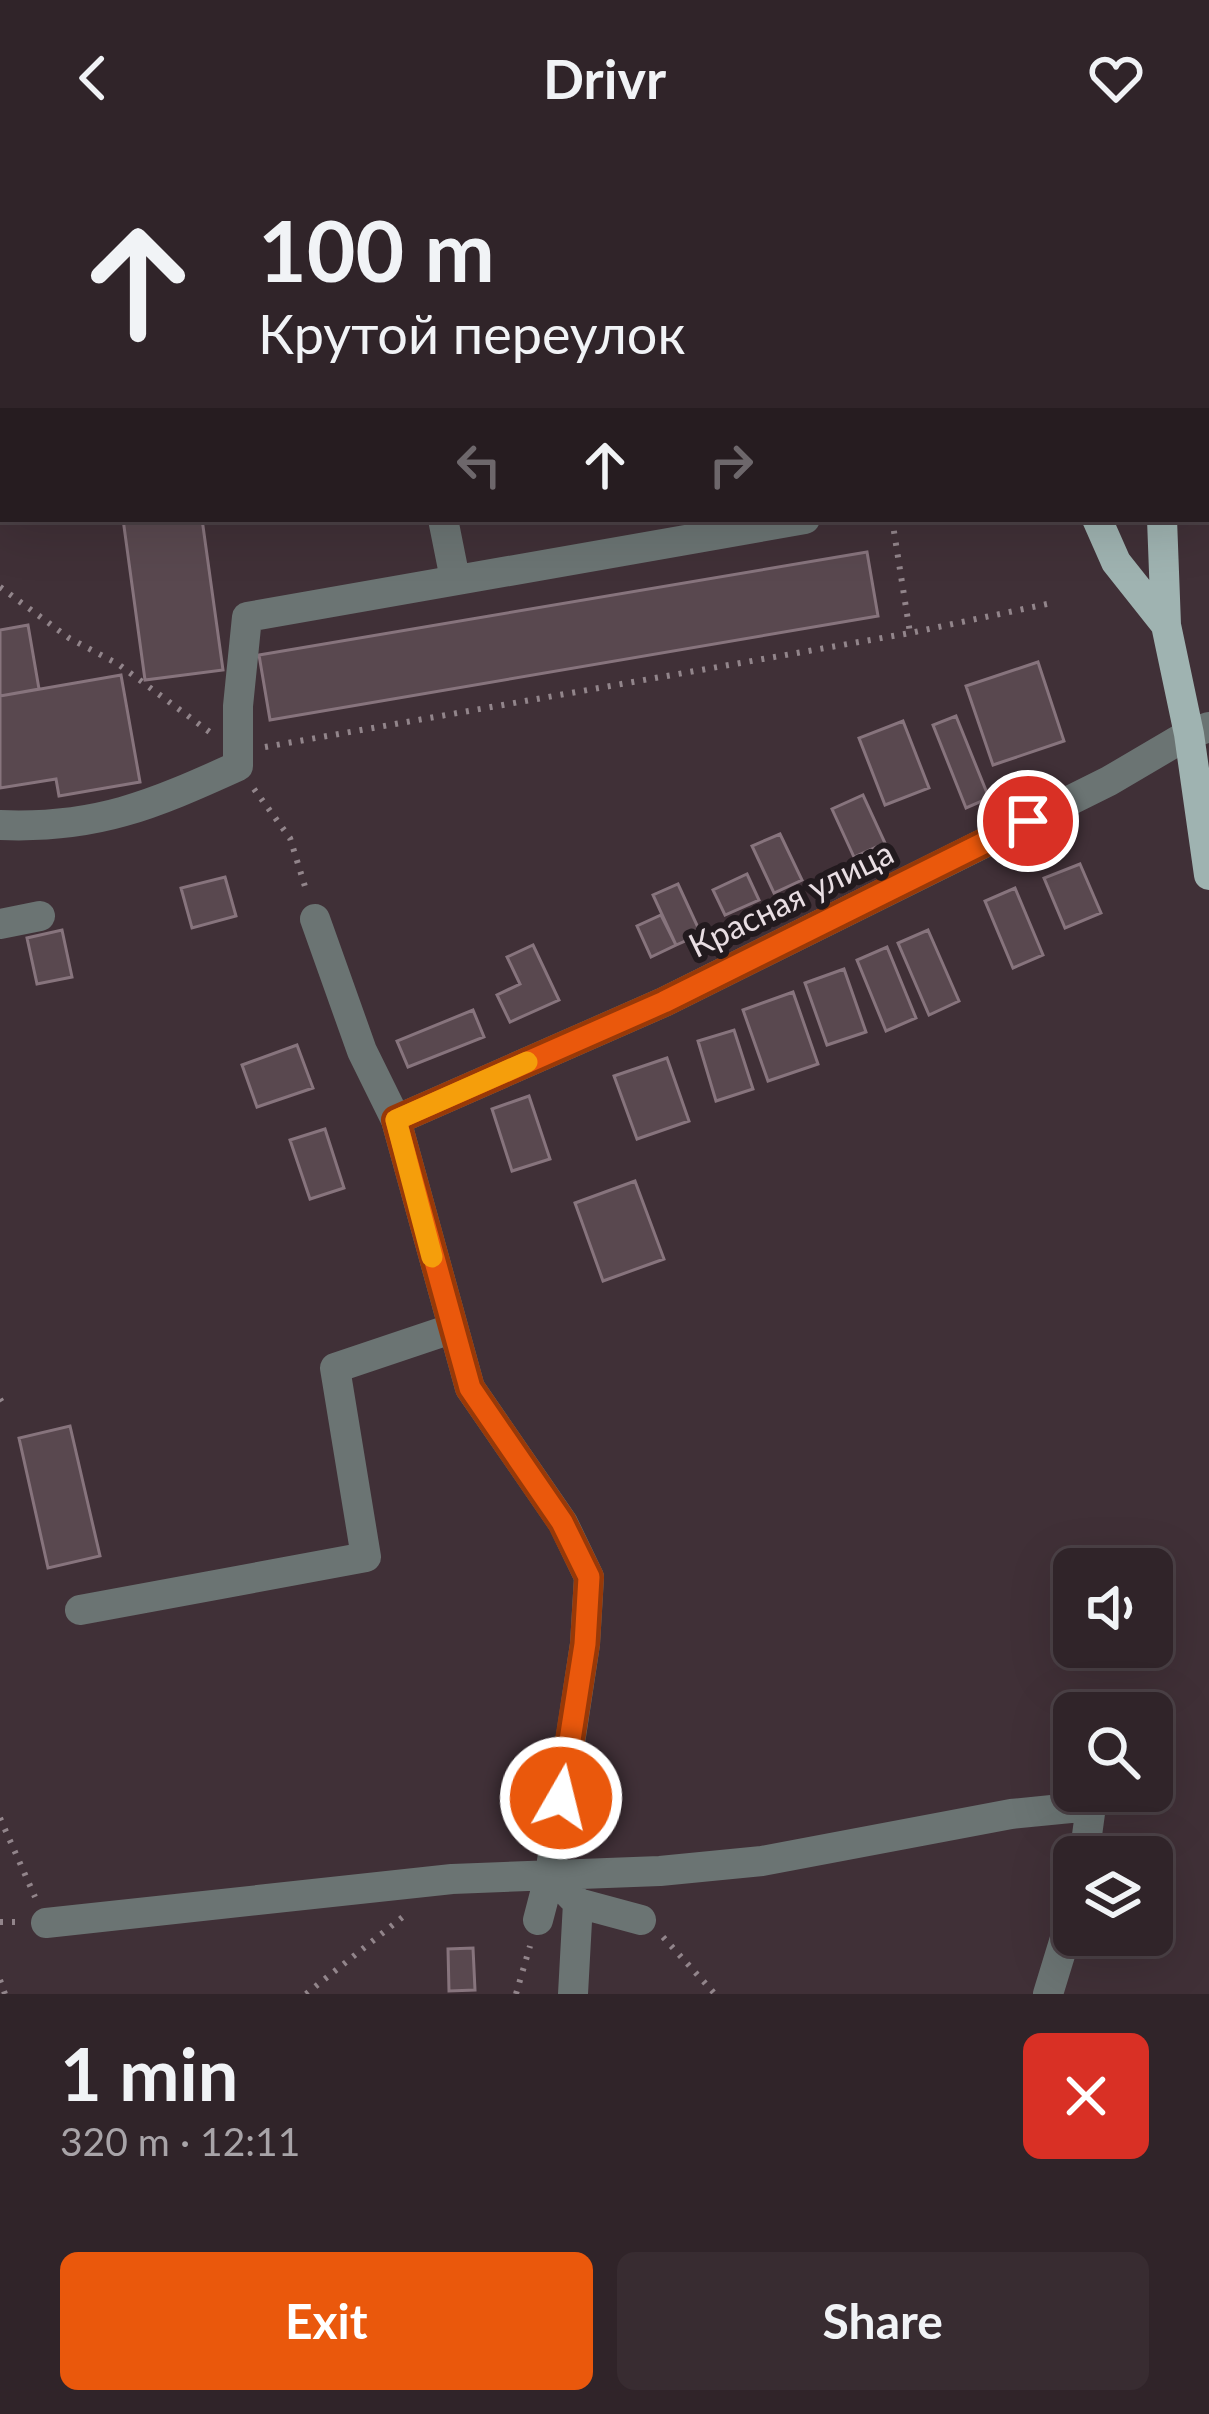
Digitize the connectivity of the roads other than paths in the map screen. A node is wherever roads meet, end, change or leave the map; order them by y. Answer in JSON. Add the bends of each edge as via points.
{"nodes":[{"id":1,"x":444,"y":522,"type":"edge"},
{"id":2,"x":769,"y":522,"type":"edge"},
{"id":3,"x":1098,"y":522,"type":"edge"},
{"id":4,"x":1162,"y":522,"type":"edge"},
{"id":5,"x":732,"y":525,"type":"edge"},
{"id":6,"x":455,"y":579,"type":"junction"},
{"id":7,"x":1166,"y":625,"type":"junction"},
{"id":8,"x":1199,"y":730,"type":"edge"},
{"id":9,"x":0,"y":825,"type":"edge"},
{"id":10,"x":1209,"y":875,"type":"edge"},
{"id":11,"x":40,"y":916,"type":"dead end"},
{"id":12,"x":315,"y":919,"type":"road end"},
{"id":13,"x":0,"y":924,"type":"edge"},
{"id":14,"x":396,"y":1120,"type":"junction"},
{"id":15,"x":452,"y":1328,"type":"junction"},
{"id":16,"x":80,"y":1610,"type":"dead end"},
{"id":17,"x":1087,"y":1836,"type":"edge"},
{"id":18,"x":550,"y":1874,"type":"junction"},
{"id":19,"x":578,"y":1903,"type":"junction"},
{"id":20,"x":538,"y":1920,"type":"road end"},
{"id":21,"x":641,"y":1920,"type":"road end"},
{"id":22,"x":46,"y":1923,"type":"road end"},
{"id":23,"x":1060,"y":1956,"type":"edge"},
{"id":24,"x":573,"y":1994,"type":"edge"},
{"id":25,"x":1048,"y":1994,"type":"edge"}],
"edges":[{"from":1,"to":6,"type":"street"},
{"from":2,"to":5,"type":"street"},
{"from":3,"to":7,"type":"main road","via":[[1116,562]]},
{"from":4,"to":7,"type":"main road"},
{"from":5,"to":6,"type":"street"},
{"from":6,"to":9,"type":"street","via":[[247,616],[238,759],[148,807],[45,827]]},
{"from":7,"to":8,"type":"main road"},
{"from":8,"to":10,"type":"main road"},
{"from":8,"to":14,"type":"street","name":"Красная улица","via":[[664,1002]]},
{"from":11,"to":13,"type":"street"},
{"from":12,"to":14,"type":"street"},
{"from":14,"to":15,"type":"street"},
{"from":15,"to":16,"type":"street","via":[[335,1368],[366,1557]]},
{"from":15,"to":18,"type":"street","via":[[470,1388],[562,1522],[589,1577]]},
{"from":17,"to":18,"type":"street","via":[[1091,1806],[762,1861]]},
{"from":18,"to":19,"type":"street"},
{"from":18,"to":20,"type":"street"},
{"from":18,"to":22,"type":"street"},
{"from":19,"to":21,"type":"street"},
{"from":19,"to":24,"type":"street"},
{"from":23,"to":25,"type":"street"}]}
